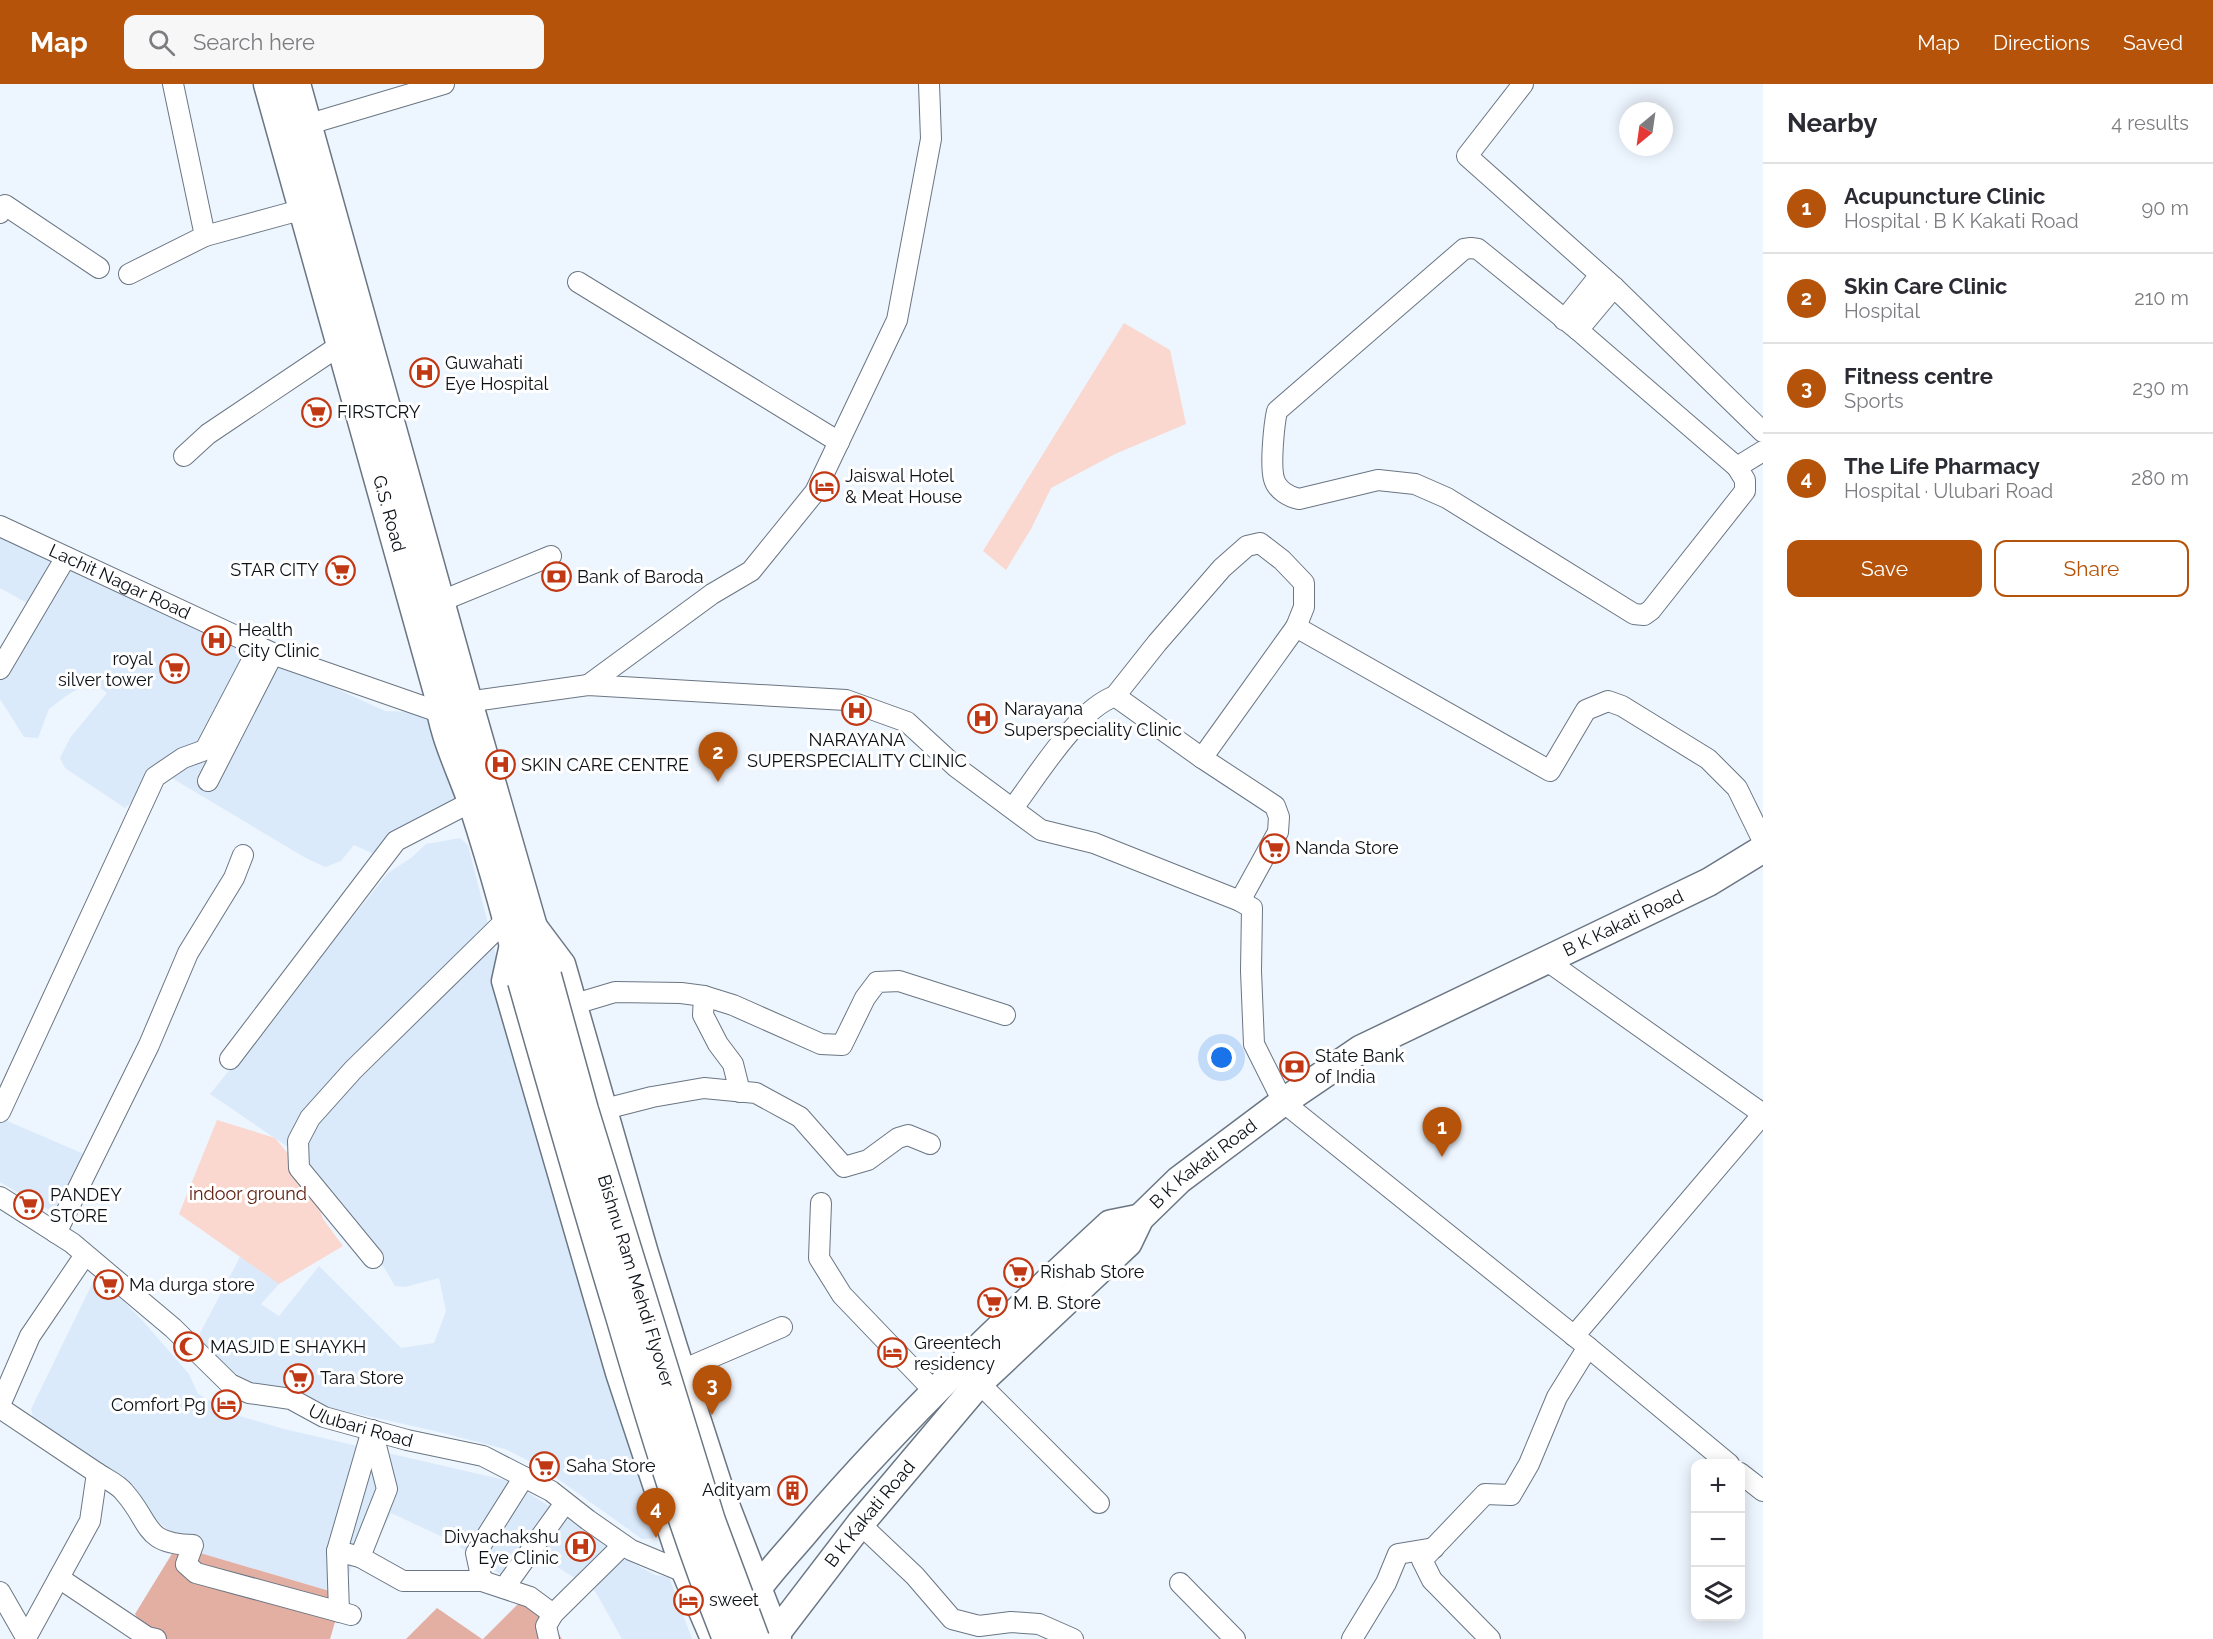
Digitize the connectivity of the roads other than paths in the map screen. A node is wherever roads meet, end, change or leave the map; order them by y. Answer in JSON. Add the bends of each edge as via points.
{"nodes":[{"id":1,"x":173,"y":84,"type":"edge"},
{"id":2,"x":269,"y":84,"type":"edge"},
{"id":3,"x":295,"y":84,"type":"edge"},
{"id":4,"x":444,"y":84,"type":"edge"},
{"id":5,"x":929,"y":84,"type":"edge"},
{"id":6,"x":1523,"y":84,"type":"edge"},
{"id":7,"x":306,"y":125,"type":"junction"},
{"id":8,"x":304,"y":209,"type":"junction"},
{"id":9,"x":0,"y":213,"type":"edge"},
{"id":10,"x":205,"y":236,"type":"junction"},
{"id":11,"x":99,"y":268,"type":"dead end"},
{"id":12,"x":129,"y":274,"type":"dead end"},
{"id":13,"x":1607,"y":281,"type":"junction"},
{"id":14,"x":578,"y":282,"type":"dead end"},
{"id":15,"x":1571,"y":325,"type":"junction"},
{"id":16,"x":342,"y":344,"type":"junction"},
{"id":17,"x":1763,"y":432,"type":"edge"},
{"id":18,"x":839,"y":442,"type":"junction"},
{"id":19,"x":1763,"y":451,"type":"edge"},
{"id":20,"x":184,"y":456,"type":"dead end"},
{"id":21,"x":1763,"y":466,"type":"edge"},
{"id":22,"x":1740,"y":472,"type":"junction"},
{"id":23,"x":0,"y":526,"type":"edge"},
{"id":24,"x":551,"y":556,"type":"dead end"},
{"id":25,"x":66,"y":557,"type":"junction"},
{"id":26,"x":439,"y":602,"type":"junction"},
{"id":27,"x":1296,"y":627,"type":"junction"},
{"id":28,"x":266,"y":651,"type":"junction"},
{"id":29,"x":0,"y":669,"type":"edge"},
{"id":30,"x":588,"y":684,"type":"junction"},
{"id":31,"x":1115,"y":696,"type":"junction"},
{"id":32,"x":454,"y":708,"type":"junction"},
{"id":33,"x":1202,"y":758,"type":"junction"},
{"id":34,"x":208,"y":781,"type":"dead end"},
{"id":35,"x":473,"y":801,"type":"junction"},
{"id":36,"x":1013,"y":808,"type":"junction"},
{"id":37,"x":1763,"y":841,"type":"edge"},
{"id":38,"x":1763,"y":849,"type":"edge"},
{"id":39,"x":243,"y":855,"type":"dead end"},
{"id":40,"x":1240,"y":901,"type":"junction"},
{"id":41,"x":517,"y":926,"type":"junction"},
{"id":42,"x":1546,"y":960,"type":"junction"},
{"id":43,"x":534,"y":978,"type":"junction"},
{"id":44,"x":704,"y":996,"type":"junction"},
{"id":45,"x":575,"y":1004,"type":"junction"},
{"id":46,"x":1005,"y":1015,"type":"dead end"},
{"id":47,"x":230,"y":1059,"type":"dead end"},
{"id":48,"x":740,"y":1092,"type":"junction"},
{"id":49,"x":1283,"y":1102,"type":"junction"},
{"id":50,"x":606,"y":1109,"type":"junction"},
{"id":51,"x":0,"y":1112,"type":"edge"},
{"id":52,"x":930,"y":1144,"type":"dead end"},
{"id":53,"x":0,"y":1197,"type":"edge"},
{"id":54,"x":821,"y":1203,"type":"dead end"},
{"id":55,"x":1140,"y":1218,"type":"junction"},
{"id":56,"x":56,"y":1233,"type":"junction"},
{"id":57,"x":85,"y":1255,"type":"junction"},
{"id":58,"x":373,"y":1258,"type":"dead end"},
{"id":59,"x":782,"y":1327,"type":"dead end"},
{"id":60,"x":1581,"y":1341,"type":"junction"},
{"id":61,"x":675,"y":1347,"type":"junction"},
{"id":62,"x":616,"y":1367,"type":"junction"},
{"id":63,"x":686,"y":1379,"type":"junction"},
{"id":64,"x":980,"y":1383,"type":"junction"},
{"id":65,"x":934,"y":1391,"type":"junction"},
{"id":66,"x":0,"y":1406,"type":"edge"},
{"id":67,"x":630,"y":1409,"type":"junction"},
{"id":68,"x":372,"y":1430,"type":"junction"},
{"id":69,"x":1723,"y":1459,"type":"edge"},
{"id":70,"x":97,"y":1473,"type":"junction"},
{"id":71,"x":524,"y":1477,"type":"junction"},
{"id":72,"x":1745,"y":1477,"type":"edge"},
{"id":73,"x":1763,"y":1491,"type":"edge"},
{"id":74,"x":565,"y":1503,"type":"junction"},
{"id":75,"x":1099,"y":1503,"type":"dead end"},
{"id":76,"x":860,"y":1524,"type":"junction"},
{"id":77,"x":623,"y":1545,"type":"junction"},
{"id":78,"x":1434,"y":1548,"type":"junction"},
{"id":79,"x":337,"y":1551,"type":"junction"},
{"id":80,"x":360,"y":1557,"type":"junction"},
{"id":81,"x":684,"y":1572,"type":"junction"},
{"id":82,"x":59,"y":1578,"type":"junction"},
{"id":83,"x":482,"y":1581,"type":"junction"},
{"id":84,"x":1180,"y":1583,"type":"dead end"},
{"id":85,"x":760,"y":1586,"type":"junction"},
{"id":86,"x":504,"y":1588,"type":"junction"},
{"id":87,"x":0,"y":1592,"type":"edge"},
{"id":88,"x":553,"y":1614,"type":"junction"},
{"id":89,"x":771,"y":1637,"type":"edge"},
{"id":90,"x":27,"y":1638,"type":"edge"},
{"id":91,"x":156,"y":1639,"type":"edge"},
{"id":92,"x":549,"y":1639,"type":"edge"},
{"id":93,"x":713,"y":1639,"type":"edge"},
{"id":94,"x":729,"y":1639,"type":"edge"},
{"id":95,"x":1073,"y":1639,"type":"edge"},
{"id":96,"x":1235,"y":1639,"type":"edge"},
{"id":97,"x":1352,"y":1639,"type":"edge"},
{"id":98,"x":1490,"y":1639,"type":"edge"}],
"edges":[{"from":1,"to":10,"type":"street"},
{"from":2,"to":8,"type":"main road","name":"G.S. Road"},
{"from":3,"to":7,"type":"main road","name":"G.S. Road"},
{"from":4,"to":7,"type":"street"},
{"from":5,"to":18,"type":"street","via":[[930,139],[897,320]]},
{"from":6,"to":13,"type":"street","via":[[1467,156]]},
{"from":7,"to":26,"type":"main road","name":"G.S. Road"},
{"from":8,"to":10,"type":"street"},
{"from":8,"to":16,"type":"main road","name":"G.S. Road"},
{"from":9,"to":11,"type":"street","via":[[5,205]]},
{"from":10,"to":12,"type":"street"},
{"from":13,"to":15,"type":"street"},
{"from":13,"to":17,"type":"street"},
{"from":14,"to":18,"type":"street"},
{"from":15,"to":22,"type":"street"},
{"from":15,"to":22,"type":"street","via":[[1478,249],[1464,249],[1277,411],[1273,428],[1274,479],[1283,491],[1299,499],[1378,480],[1415,484],[1447,498],[1634,614],[1644,615],[1745,491]]},
{"from":16,"to":20,"type":"street","via":[[208,434]]},
{"from":16,"to":32,"type":"main road","name":"G.S. Road","via":[[440,696]]},
{"from":18,"to":30,"type":"street","via":[[815,492],[751,571],[712,594]]},
{"from":19,"to":22,"type":"street"},
{"from":21,"to":22,"type":"street"},
{"from":23,"to":25,"type":"street","name":"Lachit Nagar Road"},
{"from":24,"to":26,"type":"street"},
{"from":25,"to":28,"type":"street","name":"Lachit Nagar Road"},
{"from":25,"to":29,"type":"street"},
{"from":26,"to":32,"type":"main road","name":"G.S. Road"},
{"from":27,"to":31,"type":"street","via":[[1304,607],[1304,583],[1260,543],[1247,546],[1222,568]]},
{"from":27,"to":33,"type":"street"},
{"from":27,"to":37,"type":"street","via":[[1550,771],[1586,710],[1608,701],[1622,706],[1708,759],[1737,788]]},
{"from":28,"to":32,"type":"street","name":"Lachit Nagar Road"},
{"from":28,"to":34,"type":"street"},
{"from":28,"to":51,"type":"street","via":[[205,750],[183,758],[155,777]]},
{"from":30,"to":32,"type":"street"},
{"from":30,"to":36,"type":"street","via":[[846,700],[907,722],[956,767]]},
{"from":31,"to":33,"type":"street"},
{"from":31,"to":36,"type":"street","via":[[1102,700],[1081,718]]},
{"from":32,"to":35,"type":"main road","name":"G.S. Road"},
{"from":32,"to":41,"type":"main road","name":"G.S. Road"},
{"from":33,"to":40,"type":"street","via":[[1275,806],[1279,817],[1278,832]]},
{"from":35,"to":41,"type":"main road","name":"G.S. Road"},
{"from":35,"to":47,"type":"street","via":[[396,841]]},
{"from":36,"to":40,"type":"street","via":[[1041,830],[1094,843]]},
{"from":38,"to":42,"type":"main road","name":"B K Kakati Road","via":[[1709,882]]},
{"from":39,"to":56,"type":"street","via":[[234,878],[189,953],[149,1045]]},
{"from":40,"to":49,"type":"street","via":[[1252,908],[1254,1044]]},
{"from":41,"to":43,"type":"main road","name":"Bishnu Ram Mehdi Flyover"},
{"from":41,"to":45,"type":"street","via":[[563,964]]},
{"from":41,"to":58,"type":"street","via":[[354,1070],[310,1118],[298,1141],[300,1168]]},
{"from":41,"to":62,"type":"street","via":[[504,981]]},
{"from":42,"to":49,"type":"main road","name":"B K Kakati Road","via":[[1360,1049]]},
{"from":42,"to":60,"type":"street","via":[[1763,1114]]},
{"from":43,"to":89,"type":"main road","name":"Bishnu Ram Mehdi Flyover","bridge":true,"via":[[583,1110],[706,1509]]},
{"from":43,"to":94,"type":"main road","name":"Bishnu Ram Mehdi Flyover","bridge":true,"via":[[571,1149],[668,1472]]},
{"from":44,"to":45,"type":"street","via":[[615,992]]},
{"from":44,"to":46,"type":"street","via":[[821,1044],[842,1045],[877,981],[899,981]]},
{"from":44,"to":48,"type":"street","via":[[703,1015],[733,1064]]},
{"from":45,"to":50,"type":"street"},
{"from":48,"to":50,"type":"street","via":[[704,1088]]},
{"from":48,"to":52,"type":"street","via":[[756,1093],[800,1117],[844,1167],[868,1161],[898,1138],[909,1135]]},
{"from":49,"to":55,"type":"main road","name":"B K Kakati Road","via":[[1179,1180]]},
{"from":49,"to":60,"type":"street"},
{"from":50,"to":61,"type":"street"},
{"from":53,"to":56,"type":"street","name":"Ulubari Road"},
{"from":54,"to":65,"type":"street","via":[[819,1258],[842,1295]]},
{"from":55,"to":64,"type":"main road","name":"B K Kakati Road","via":[[1128,1243]]},
{"from":55,"to":65,"type":"main road","via":[[1110,1224]]},
{"from":56,"to":57,"type":"street","name":"Ulubari Road"},
{"from":57,"to":66,"type":"street","via":[[30,1336]]},
{"from":57,"to":68,"type":"street","name":"Ulubari Road","via":[[174,1328],[230,1384],[249,1393],[291,1400],[324,1417]]},
{"from":59,"to":63,"type":"street"},
{"from":60,"to":69,"type":"street"},
{"from":60,"to":78,"type":"street","via":[[1529,1464],[1511,1494],[1485,1494]]},
{"from":61,"to":62,"type":"street"},
{"from":61,"to":63,"type":"street"},
{"from":62,"to":67,"type":"street"},
{"from":63,"to":67,"type":"street"},
{"from":63,"to":85,"type":"street","via":[[721,1489]]},
{"from":64,"to":75,"type":"street"},
{"from":64,"to":76,"type":"main road","name":"B K Kakati Road"},
{"from":65,"to":85,"type":"main road","via":[[863,1464]]},
{"from":66,"to":70,"type":"street"},
{"from":67,"to":81,"type":"street"},
{"from":68,"to":71,"type":"street","name":"Ulubari Road","via":[[483,1456]]},
{"from":68,"to":79,"type":"street"},
{"from":68,"to":80,"type":"street","via":[[387,1489]]},
{"from":70,"to":79,"type":"street","via":[[123,1490],[153,1535],[173,1544],[193,1545],[186,1564],[196,1573],[345,1614]]},
{"from":70,"to":82,"type":"street","via":[[90,1521]]},
{"from":71,"to":74,"type":"street","name":"Ulubari Road"},
{"from":71,"to":83,"type":"street","via":[[476,1553]]},
{"from":72,"to":73,"type":"street"},
{"from":74,"to":77,"type":"street","name":"Ulubari Road"},
{"from":74,"to":86,"type":"street"},
{"from":76,"to":89,"type":"main road","name":"B K Kakati Road"},
{"from":76,"to":95,"type":"street","via":[[915,1576],[952,1619],[979,1626],[1039,1624]]},
{"from":77,"to":81,"type":"street","name":"Ulubari Road"},
{"from":77,"to":88,"type":"street"},
{"from":78,"to":97,"type":"street","via":[[1398,1554],[1386,1583]]},
{"from":78,"to":98,"type":"street","via":[[1422,1560],[1432,1580]]},
{"from":79,"to":80,"type":"street"},
{"from":80,"to":83,"type":"street","via":[[403,1581]]},
{"from":81,"to":85,"type":"street","name":"Ulubari Road"},
{"from":81,"to":93,"type":"street"},
{"from":82,"to":90,"type":"street"},
{"from":82,"to":91,"type":"street","via":[[147,1637]]},
{"from":83,"to":86,"type":"street"},
{"from":84,"to":96,"type":"street"},
{"from":85,"to":89,"type":"street"},
{"from":85,"to":94,"type":"main road","via":[[740,1614]]},
{"from":86,"to":88,"type":"street","via":[[530,1597]]},
{"from":87,"to":90,"type":"street"},
{"from":88,"to":92,"type":"street","via":[[546,1626]]}]}
